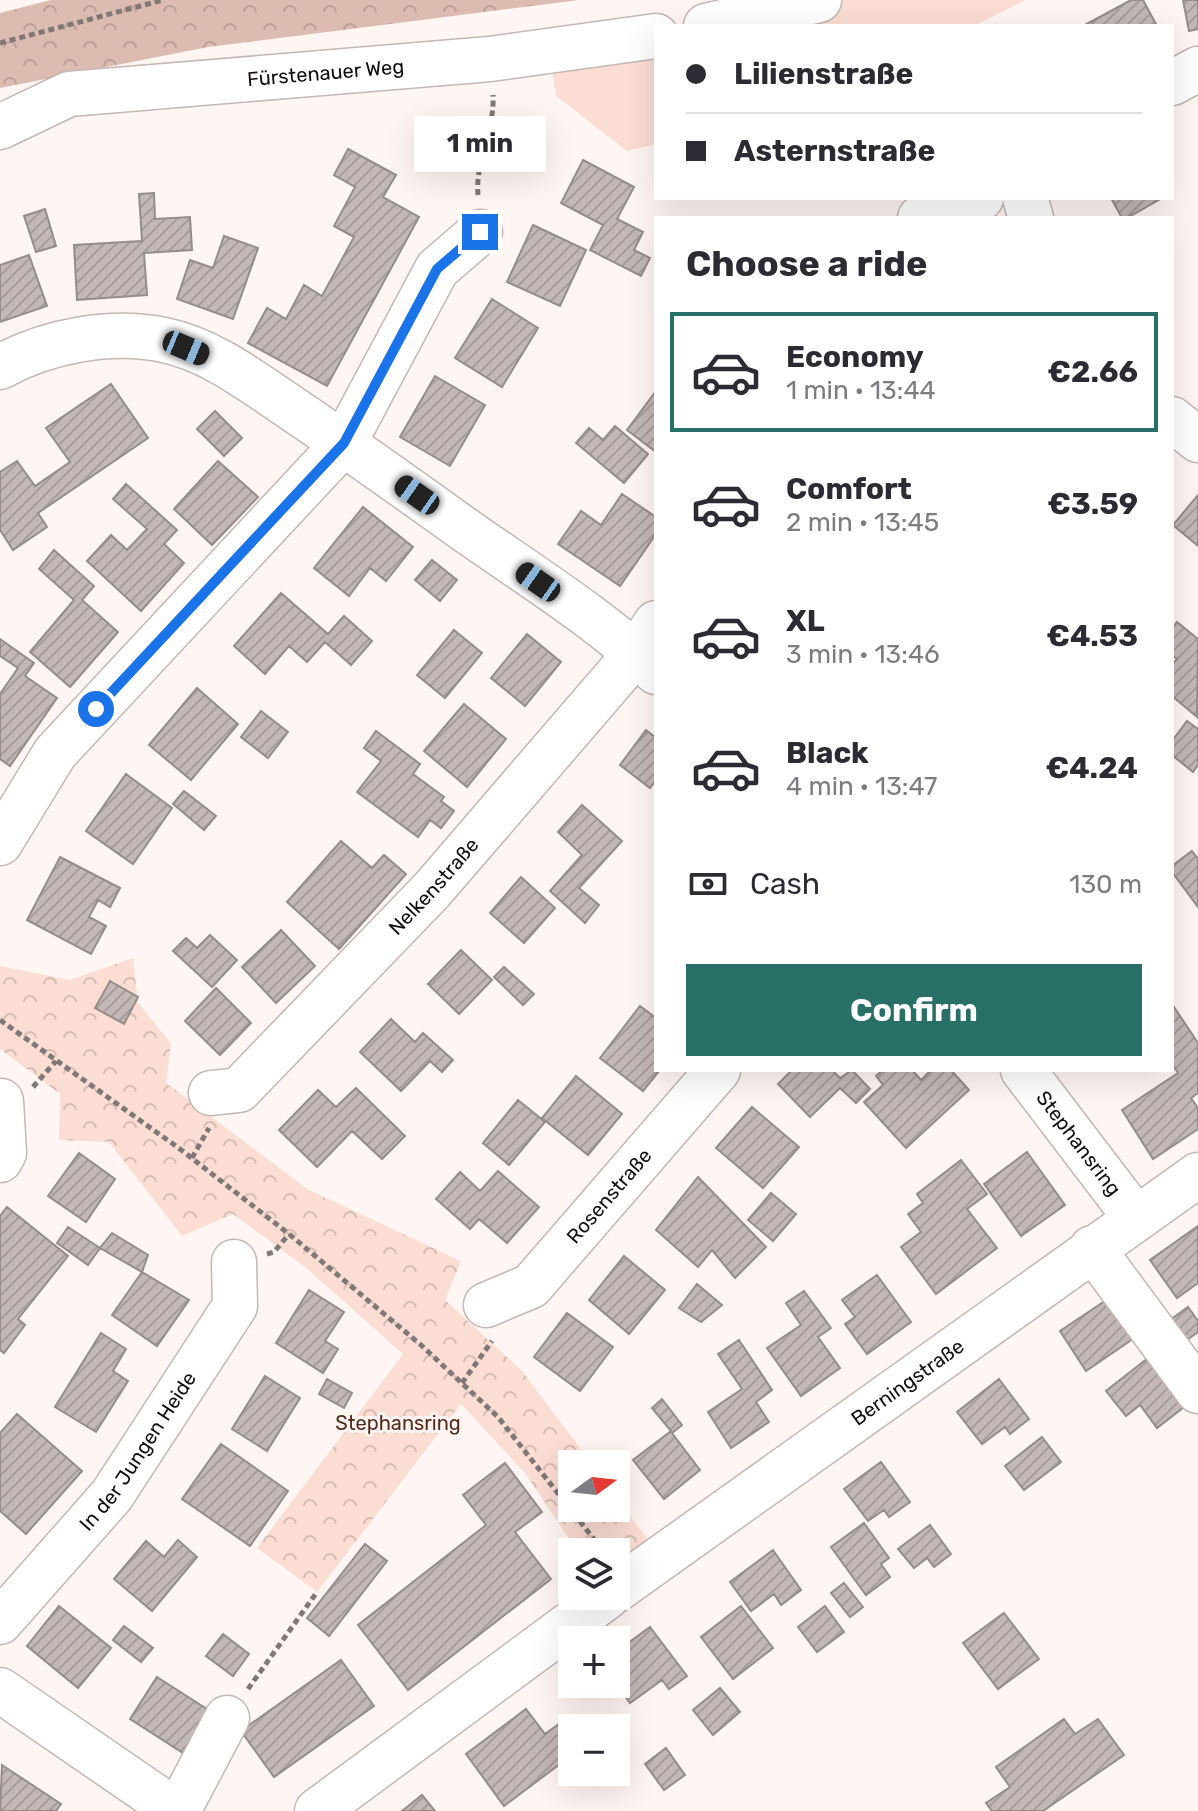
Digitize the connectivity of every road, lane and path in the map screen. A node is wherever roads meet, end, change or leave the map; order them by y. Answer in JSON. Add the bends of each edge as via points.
{"nodes":[{"id":1,"x":163,"y":0,"type":"edge"},
{"id":2,"x":819,"y":0,"type":"edge"},
{"id":3,"x":715,"y":24,"type":"edge"},
{"id":4,"x":654,"y":36,"type":"edge"},
{"id":5,"x":0,"y":43,"type":"edge"},
{"id":6,"x":1198,"y":69,"type":"edge"},
{"id":7,"x":1174,"y":82,"type":"edge"},
{"id":8,"x":494,"y":108,"type":"dead end"},
{"id":9,"x":0,"y":127,"type":"edge"},
{"id":10,"x":975,"y":200,"type":"edge"},
{"id":11,"x":926,"y":216,"type":"edge"},
{"id":12,"x":480,"y":232,"type":"joint"},
{"id":13,"x":0,"y":367,"type":"edge"},
{"id":14,"x":1174,"y":421,"type":"edge"},
{"id":15,"x":1198,"y":440,"type":"edge"},
{"id":16,"x":344,"y":443,"type":"junction"},
{"id":17,"x":649,"y":649,"type":"edge"},
{"id":18,"x":0,"y":843,"type":"edge"},
{"id":19,"x":0,"y":1020,"type":"edge"},
{"id":20,"x":716,"y":1072,"type":"edge"},
{"id":21,"x":1025,"y":1072,"type":"edge"},
{"id":22,"x":211,"y":1093,"type":"dead end"},
{"id":23,"x":1,"y":1101,"type":"edge"},
{"id":24,"x":0,"y":1160,"type":"edge"},
{"id":25,"x":1198,"y":1175,"type":"edge"},
{"id":26,"x":1135,"y":1217,"type":"junction"},
{"id":27,"x":1092,"y":1248,"type":"junction"},
{"id":28,"x":234,"y":1262,"type":"dead end"},
{"id":29,"x":486,"y":1305,"type":"joint"},
{"id":30,"x":462,"y":1383,"type":"junction"},
{"id":31,"x":1198,"y":1391,"type":"edge"},
{"id":32,"x":593,"y":1538,"type":"edge"},
{"id":33,"x":630,"y":1580,"type":"edge"},
{"id":34,"x":317,"y":1592,"type":"dead end"},
{"id":35,"x":589,"y":1610,"type":"edge"},
{"id":36,"x":0,"y":1622,"type":"edge"},
{"id":37,"x":0,"y":1690,"type":"edge"},
{"id":38,"x":227,"y":1718,"type":"joint"},
{"id":39,"x":177,"y":1811,"type":"edge"},
{"id":40,"x":317,"y":1811,"type":"edge"}],
"edges":[{"from":1,"to":5,"type":"path"},
{"from":2,"to":3,"type":"street"},
{"from":4,"to":9,"type":"street","name":"Fürstenauer Weg","via":[[490,59],[69,94]]},
{"from":6,"to":7,"type":"street"},
{"from":8,"to":12,"type":"path","via":[[477,181]]},
{"from":10,"to":11,"type":"street"},
{"from":12,"to":16,"type":"street","via":[[437,269]]},
{"from":13,"to":16,"type":"street","via":[[33,349],[93,337],[165,340],[228,366]]},
{"from":14,"to":15,"type":"street"},
{"from":16,"to":17,"type":"street"},
{"from":16,"to":18,"type":"street","via":[[55,753]]},
{"from":17,"to":22,"type":"street","name":"Nelkenstraße","via":[[432,890],[239,1090]]},
{"from":19,"to":30,"type":"path","via":[[289,1234]]},
{"from":20,"to":29,"type":"street","name":"Rosenstraße","via":[[531,1286]]},
{"from":21,"to":26,"type":"street","name":"Stephansring"},
{"from":23,"to":24,"type":"street"},
{"from":25,"to":26,"type":"street","name":"Berningstraße"},
{"from":26,"to":27,"type":"street","name":"Berningstraße"},
{"from":27,"to":31,"type":"street"},
{"from":27,"to":33,"type":"street","name":"Berningstraße"},
{"from":28,"to":36,"type":"street","name":"In der Jungen Heide","via":[[235,1306],[112,1495]]},
{"from":29,"to":30,"type":"path","via":[[492,1343]]},
{"from":30,"to":32,"type":"path","via":[[498,1417]]},
{"from":34,"to":38,"type":"path"},
{"from":35,"to":40,"type":"street"},
{"from":37,"to":39,"type":"street"},
{"from":38,"to":39,"type":"street"}]}
